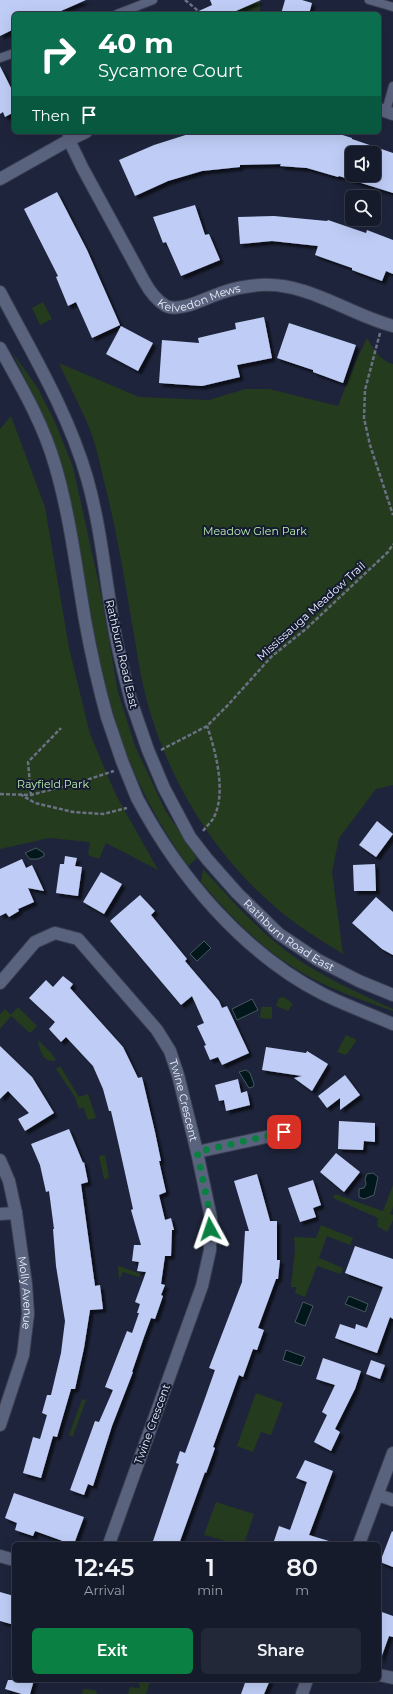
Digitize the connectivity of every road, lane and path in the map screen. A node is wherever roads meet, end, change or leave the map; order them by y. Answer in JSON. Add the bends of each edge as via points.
{"nodes":[{"id":1,"x":153,"y":0,"type":"edge"},
{"id":2,"x":185,"y":0,"type":"edge"},
{"id":3,"x":369,"y":0,"type":"edge"},
{"id":4,"x":393,"y":7,"type":"edge"},
{"id":5,"x":122,"y":12,"type":"edge"},
{"id":6,"x":200,"y":12,"type":"edge"},
{"id":7,"x":12,"y":54,"type":"edge"},
{"id":8,"x":0,"y":58,"type":"edge"},
{"id":9,"x":393,"y":86,"type":"edge"},
{"id":10,"x":386,"y":111,"type":"edge"},
{"id":11,"x":68,"y":136,"type":"edge"},
{"id":12,"x":0,"y":179,"type":"edge"},
{"id":13,"x":0,"y":292,"type":"edge"},
{"id":14,"x":388,"y":324,"type":"edge"},
{"id":15,"x":0,"y":348,"type":"edge"},
{"id":16,"x":393,"y":515,"type":"edge"},
{"id":17,"x":393,"y":544,"type":"edge"},
{"id":18,"x":61,"y":728,"type":"dead end"},
{"id":19,"x":0,"y":794,"type":"edge"},
{"id":20,"x":31,"y":795,"type":"dead end"},
{"id":21,"x":127,"y":808,"type":"dead end"},
{"id":22,"x":203,"y":831,"type":"dead end"},
{"id":23,"x":0,"y":983,"type":"edge"},
{"id":24,"x":393,"y":995,"type":"edge"},
{"id":25,"x":393,"y":1024,"type":"edge"},
{"id":26,"x":284,"y":1132,"type":"dead end"},
{"id":27,"x":197,"y":1152,"type":"junction"},
{"id":28,"x":0,"y":1160,"type":"edge"},
{"id":29,"x":16,"y":1213,"type":"junction"},
{"id":30,"x":0,"y":1214,"type":"edge"},
{"id":31,"x":0,"y":1425,"type":"edge"},
{"id":32,"x":393,"y":1453,"type":"edge"},
{"id":33,"x":378,"y":1495,"type":"junction"},
{"id":34,"x":393,"y":1500,"type":"edge"},
{"id":35,"x":110,"y":1542,"type":"edge"},
{"id":36,"x":360,"y":1542,"type":"edge"},
{"id":37,"x":0,"y":1556,"type":"edge"},
{"id":38,"x":12,"y":1559,"type":"edge"},
{"id":39,"x":381,"y":1675,"type":"edge"},
{"id":40,"x":393,"y":1678,"type":"edge"},
{"id":41,"x":307,"y":1682,"type":"edge"},
{"id":42,"x":302,"y":1694,"type":"edge"}],
"edges":[{"from":1,"to":5,"type":"lane"},
{"from":2,"to":6,"type":"path"},
{"from":3,"to":4,"type":"lane"},
{"from":7,"to":8,"type":"lane"},
{"from":9,"to":10,"type":"lane"},
{"from":11,"to":12,"type":"street"},
{"from":11,"to":14,"type":"street","name":"Kelvedon Mews","via":[[144,282],[154,297],[167,306],[184,307],[225,291],[276,284],[295,288]]},
{"from":13,"to":24,"type":"street","name":"Rathburn Road East","bridge":true,"via":[[58,403],[76,444],[100,538],[114,629],[131,701],[164,788],[190,837],[237,893],[279,934],[318,960]]},
{"from":14,"to":16,"type":"path","via":[[365,390],[364,418]]},
{"from":15,"to":25,"type":"street","bridge":true,"via":[[35,411],[55,464],[72,541],[96,675],[107,717],[137,798],[151,823],[196,889],[224,921],[259,952],[323,994]]},
{"from":17,"to":22,"type":"path","name":"Mississauga Meadow Trail","via":[[388,552],[272,656],[207,726],[215,749],[220,780],[217,808],[213,819]]},
{"from":18,"to":20,"type":"path","via":[[28,762]]},
{"from":19,"to":21,"type":"path","via":[[19,794],[35,803],[73,812],[103,814]]},
{"from":23,"to":27,"type":"street","name":"Twine Crescent","via":[[35,942],[55,933],[78,939],[157,1030],[170,1051]]},
{"from":26,"to":27,"type":"street"},
{"from":27,"to":35,"type":"street","name":"Twine Crescent","via":[[211,1218],[210,1250],[202,1286]]},
{"from":28,"to":29,"type":"street","name":"Molly Avenue","via":[[9,1181]]},
{"from":29,"to":30,"type":"street"},
{"from":29,"to":31,"type":"street","name":"Molly Avenue","via":[[28,1314],[23,1355]]},
{"from":32,"to":33,"type":"street"},
{"from":33,"to":34,"type":"street"},
{"from":33,"to":36,"type":"street"},
{"from":37,"to":38,"type":"street"},
{"from":39,"to":40,"type":"street"},
{"from":41,"to":42,"type":"street"}]}
